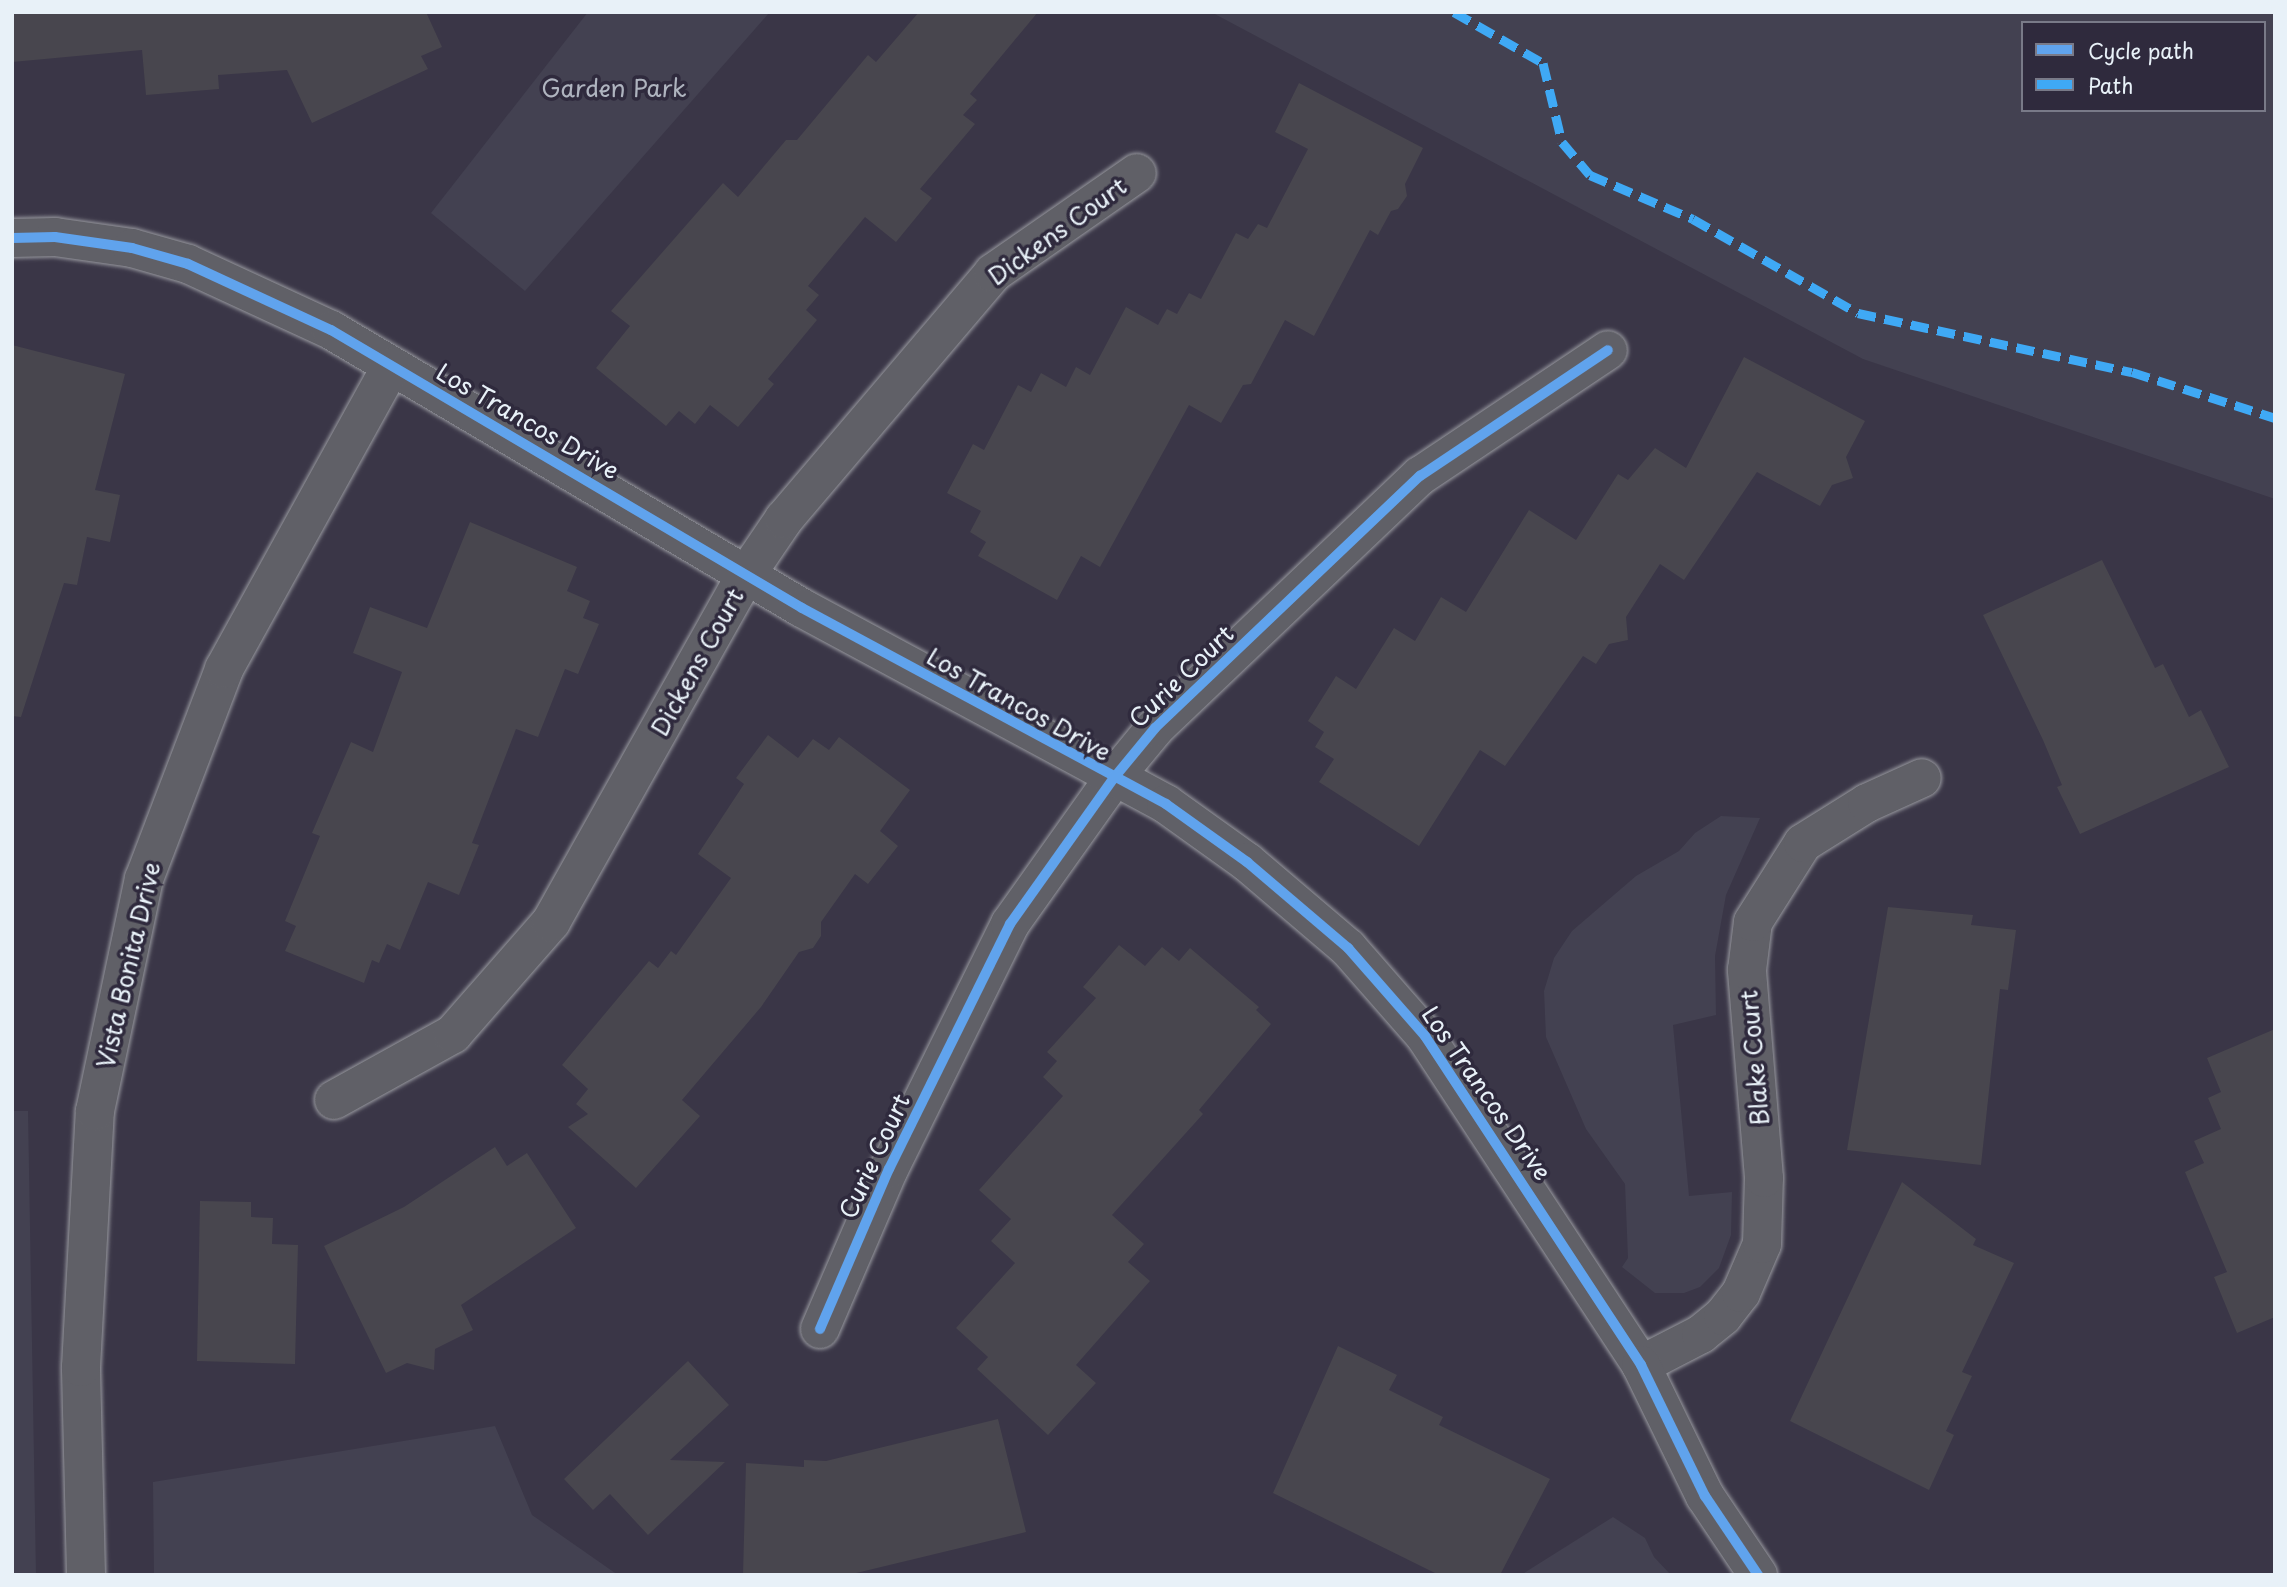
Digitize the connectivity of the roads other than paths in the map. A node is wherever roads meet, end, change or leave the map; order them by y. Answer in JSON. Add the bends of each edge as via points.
{"nodes":[{"id":1,"x":1137,"y":173,"type":"dead end"},
{"id":2,"x":12,"y":238,"type":"edge"},
{"id":3,"x":1608,"y":350,"type":"dead end"},
{"id":4,"x":391,"y":367,"type":"junction"},
{"id":5,"x":746,"y":575,"type":"junction"},
{"id":6,"x":1922,"y":778,"type":"dead end"},
{"id":7,"x":1113,"y":779,"type":"junction"},
{"id":8,"x":334,"y":1100,"type":"dead end"},
{"id":9,"x":820,"y":1329,"type":"dead end"},
{"id":10,"x":1641,"y":1365,"type":"junction"},
{"id":11,"x":86,"y":1575,"type":"edge"},
{"id":12,"x":1758,"y":1575,"type":"edge"}],
"edges":[{"from":1,"to":5,"type":"street","name":"Dickens Court","via":[[993,273],[784,519]]},
{"from":2,"to":4,"type":"street","name":"Los Trancos Drive","via":[[55,237],[119,246],[188,264],[331,330]]},
{"from":3,"to":7,"type":"street","name":"Curie Court","via":[[1420,476],[1156,728]]},
{"from":4,"to":5,"type":"street","name":"Los Trancos Drive"},
{"from":4,"to":11,"type":"street","name":"Vista Bonita Drive","via":[[224,669],[144,879],[95,1111],[81,1367]]},
{"from":5,"to":7,"type":"street","name":"Los Trancos Drive"},
{"from":5,"to":8,"type":"street","name":"Dickens Court","via":[[551,922],[453,1034]]},
{"from":6,"to":10,"type":"street","name":"Blake Court","via":[[1867,803],[1803,843],[1753,922],[1746,970],[1764,1178],[1762,1244],[1741,1293],[1723,1316],[1701,1334]]},
{"from":7,"to":9,"type":"street","name":"Curie Court","via":[[1010,924],[889,1169]]},
{"from":7,"to":10,"type":"street","name":"Los Trancos Drive","via":[[1166,804],[1247,862],[1348,948],[1425,1036]]},
{"from":10,"to":12,"type":"street","name":"Los Trancos Drive","via":[[1705,1496]]}]}
